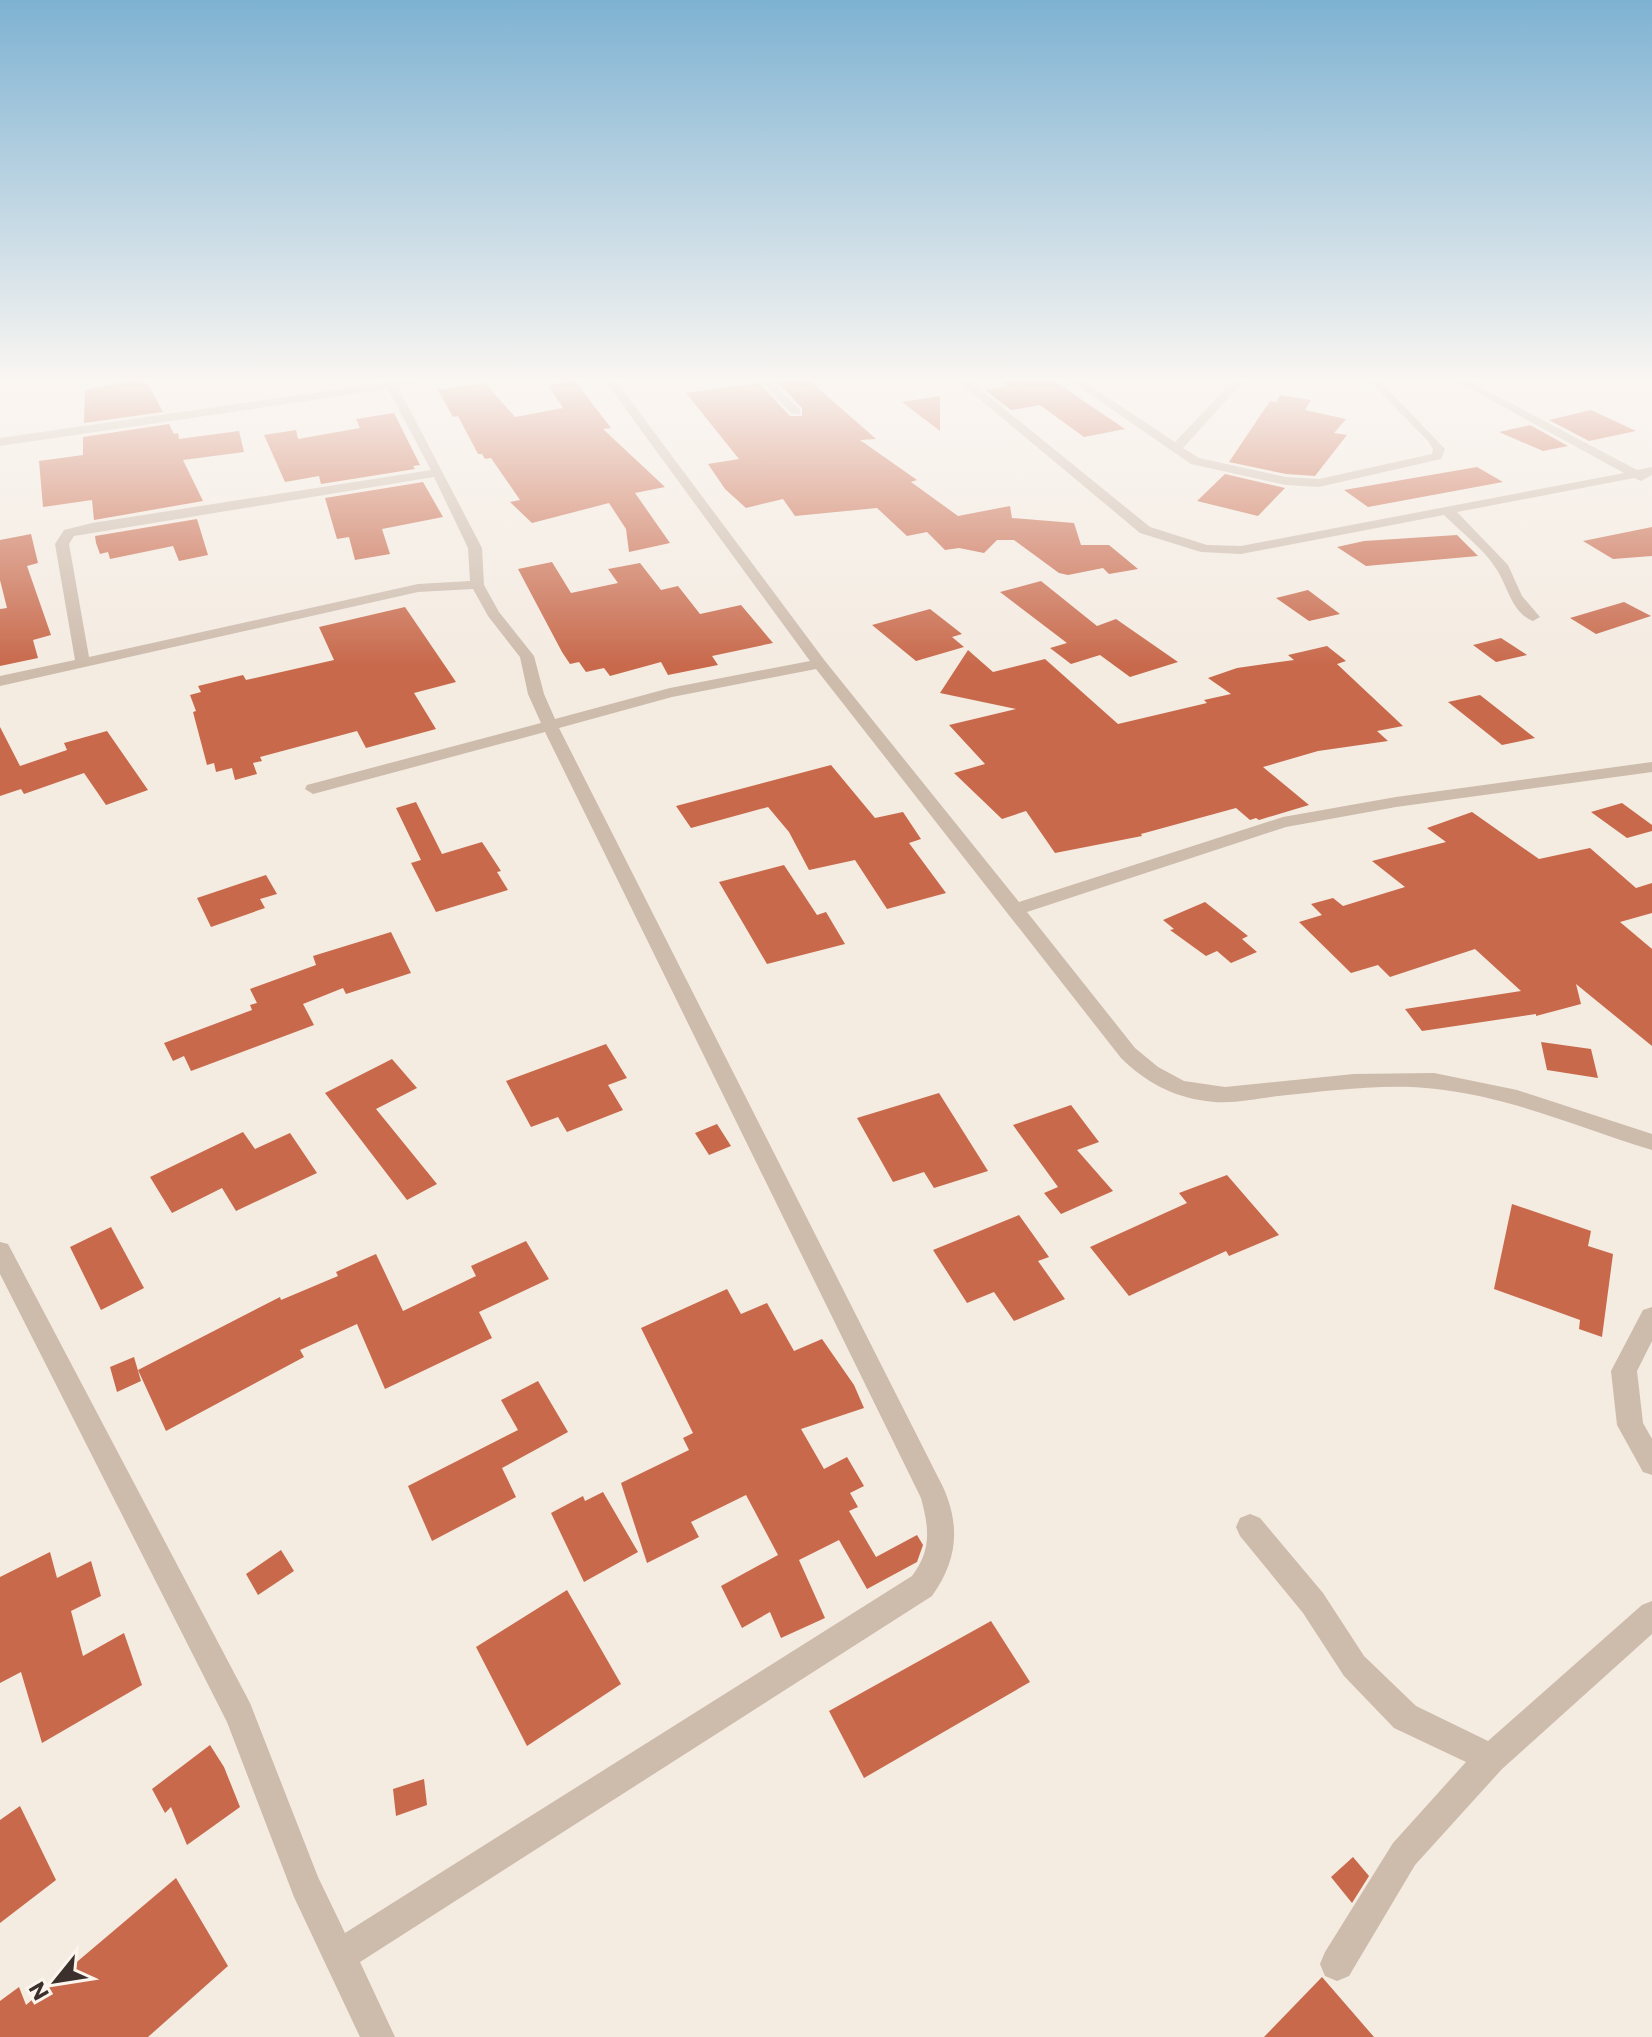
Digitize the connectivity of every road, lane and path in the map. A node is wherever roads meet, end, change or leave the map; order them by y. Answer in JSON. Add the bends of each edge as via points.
{"nodes":[{"id":1,"x":418,"y":476,"type":"edge"},
{"id":2,"x":440,"y":476,"type":"edge"},
{"id":3,"x":681,"y":476,"type":"edge"},
{"id":4,"x":1078,"y":476,"type":"edge"},
{"id":5,"x":1269,"y":476,"type":"edge"},
{"id":6,"x":1337,"y":476,"type":"edge"},
{"id":7,"x":1627,"y":476,"type":"edge"},
{"id":8,"x":1449,"y":512,"type":"junction"},
{"id":9,"x":477,"y":585,"type":"junction"},
{"id":10,"x":1533,"y":617,"type":"dead end"},
{"id":11,"x":83,"y":664,"type":"junction"},
{"id":12,"x":820,"y":664,"type":"junction"},
{"id":13,"x":0,"y":681,"type":"edge"},
{"id":14,"x":552,"y":725,"type":"junction"},
{"id":15,"x":1652,"y":767,"type":"edge"},
{"id":16,"x":313,"y":789,"type":"dead end"},
{"id":17,"x":1017,"y":909,"type":"junction"},
{"id":18,"x":1652,"y":1142,"type":"edge"},
{"id":19,"x":0,"y":1251,"type":"edge"},
{"id":20,"x":1652,"y":1317,"type":"edge"},
{"id":21,"x":1652,"y":1463,"type":"edge"},
{"id":22,"x":1250,"y":1527,"type":"dead end"},
{"id":23,"x":1652,"y":1615,"type":"edge"},
{"id":24,"x":1491,"y":1758,"type":"junction"},
{"id":25,"x":339,"y":1956,"type":"junction"},
{"id":26,"x":1337,"y":1964,"type":"dead end"},
{"id":27,"x":378,"y":2037,"type":"edge"}],
"edges":[{"from":1,"to":11,"type":"street","via":[[69,533],[62,544]]},
{"from":2,"to":9,"type":"street","via":[[475,548]]},
{"from":3,"to":12,"type":"street"},
{"from":4,"to":8,"type":"street","via":[[1145,530],[1206,549],[1241,550]]},
{"from":5,"to":6,"type":"street","via":[[1303,483]]},
{"from":7,"to":8,"type":"street"},
{"from":8,"to":10,"type":"street","via":[[1503,568],[1516,597]]},
{"from":9,"to":11,"type":"street","via":[[418,588]]},
{"from":9,"to":14,"type":"street","via":[[527,656],[536,694]]},
{"from":11,"to":13,"type":"street"},
{"from":12,"to":14,"type":"street","via":[[670,693]]},
{"from":12,"to":17,"type":"street"},
{"from":14,"to":16,"type":"street"},
{"from":14,"to":25,"type":"street","via":[[934,1496],[943,1548],[922,1586]]},
{"from":15,"to":17,"type":"street","via":[[1283,822]]},
{"from":17,"to":18,"type":"street","via":[[1128,1053],[1168,1083],[1222,1095],[1356,1081],[1434,1081],[1497,1093]]},
{"from":19,"to":25,"type":"street","via":[[239,1714],[305,1886]]},
{"from":20,"to":21,"type":"street","via":[[1624,1371],[1630,1425]]},
{"from":22,"to":24,"type":"street","via":[[1313,1603],[1354,1666],[1405,1717]]},
{"from":23,"to":24,"type":"street"},
{"from":24,"to":26,"type":"street","via":[[1404,1854]]},
{"from":25,"to":27,"type":"street"}]}
